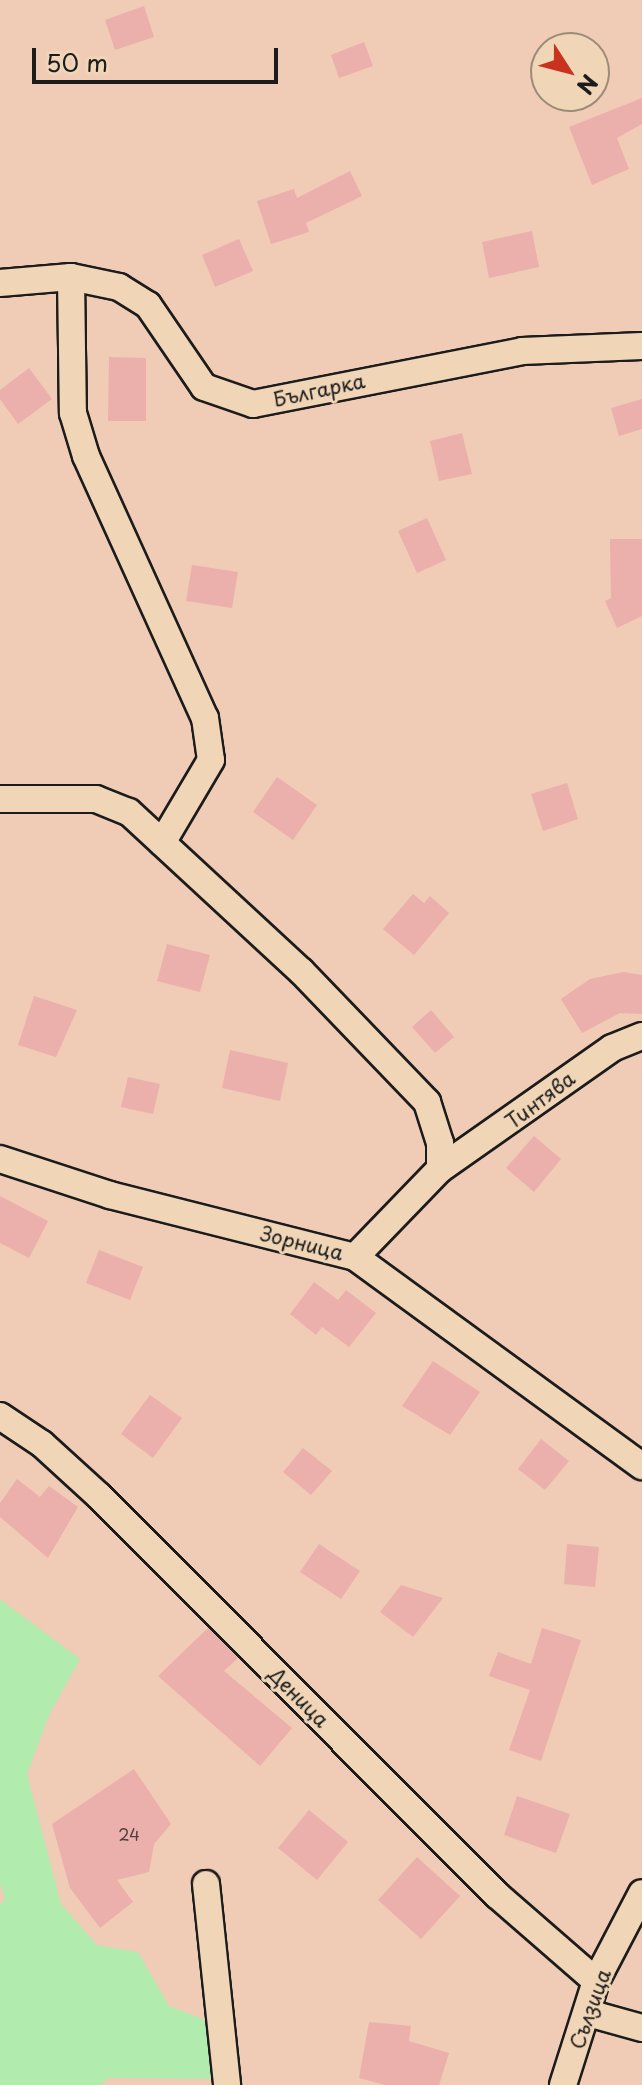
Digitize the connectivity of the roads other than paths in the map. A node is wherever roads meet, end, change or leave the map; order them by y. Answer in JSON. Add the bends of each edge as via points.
{"nodes":[{"id":1,"x":71,"y":277,"type":"junction"},
{"id":2,"x":0,"y":283,"type":"edge"},
{"id":3,"x":642,"y":346,"type":"edge"},
{"id":4,"x":0,"y":799,"type":"edge"},
{"id":5,"x":162,"y":843,"type":"junction"},
{"id":6,"x":642,"y":1036,"type":"edge"},
{"id":7,"x":0,"y":1159,"type":"edge"},
{"id":8,"x":440,"y":1169,"type":"junction"},
{"id":9,"x":355,"y":1257,"type":"junction"},
{"id":10,"x":0,"y":1416,"type":"edge"},
{"id":11,"x":642,"y":1466,"type":"edge"},
{"id":12,"x":206,"y":1884,"type":"dead end"},
{"id":13,"x":642,"y":1893,"type":"edge"},
{"id":14,"x":596,"y":1981,"type":"junction"},
{"id":15,"x":588,"y":2013,"type":"junction"},
{"id":16,"x":642,"y":2028,"type":"edge"},
{"id":17,"x":227,"y":2085,"type":"edge"},
{"id":18,"x":563,"y":2085,"type":"edge"}],
"edges":[{"from":1,"to":2,"type":"street","name":"Българка"},
{"from":1,"to":3,"type":"street","name":"Българка","via":[[109,283],[148,305],[204,387],[253,404],[522,351]]},
{"from":1,"to":5,"type":"street","via":[[73,413],[86,456],[205,718],[211,760]]},
{"from":4,"to":5,"type":"street","via":[[96,799],[129,812]]},
{"from":5,"to":8,"type":"street","via":[[323,992],[427,1102],[440,1143]]},
{"from":6,"to":8,"type":"street","name":"Тинтява","via":[[612,1048]]},
{"from":7,"to":9,"type":"street","name":"Зорница","via":[[110,1195]]},
{"from":8,"to":9,"type":"street","name":"Тинтява"},
{"from":9,"to":11,"type":"street","name":"Зорница"},
{"from":10,"to":14,"type":"street","name":"Деница","via":[[42,1444],[99,1496],[497,1895]]},
{"from":12,"to":17,"type":"street"},
{"from":13,"to":14,"type":"street","name":"Сълзица"},
{"from":14,"to":15,"type":"street","name":"Сълзица"},
{"from":15,"to":16,"type":"street"},
{"from":15,"to":18,"type":"street","name":"Сълзица"}]}
